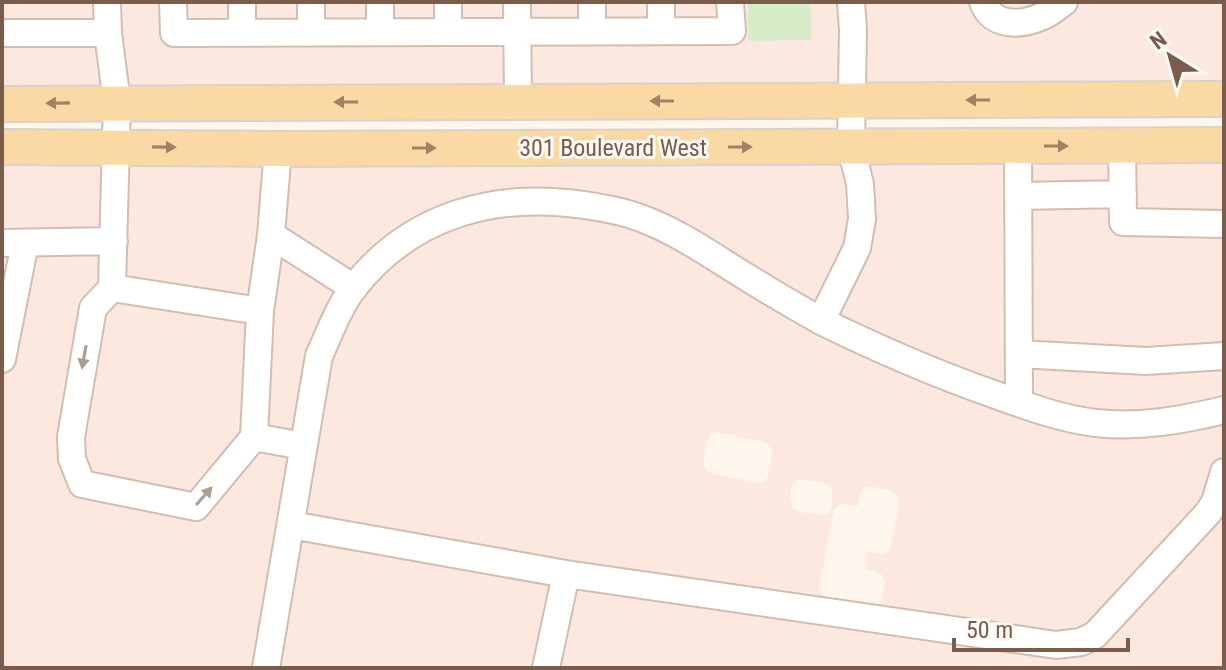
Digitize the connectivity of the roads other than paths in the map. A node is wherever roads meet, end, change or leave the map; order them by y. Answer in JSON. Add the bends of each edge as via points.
{"nodes":[{"id":1,"x":107,"y":2,"type":"edge"},
{"id":2,"x":173,"y":2,"type":"edge"},
{"id":3,"x":242,"y":2,"type":"edge"},
{"id":4,"x":311,"y":2,"type":"edge"},
{"id":5,"x":380,"y":2,"type":"edge"},
{"id":6,"x":448,"y":2,"type":"edge"},
{"id":7,"x":517,"y":2,"type":"edge"},
{"id":8,"x":592,"y":2,"type":"edge"},
{"id":9,"x":661,"y":2,"type":"edge"},
{"id":10,"x":730,"y":2,"type":"edge"},
{"id":11,"x":851,"y":2,"type":"edge"},
{"id":12,"x":983,"y":2,"type":"edge"},
{"id":13,"x":1064,"y":2,"type":"edge"},
{"id":14,"x":518,"y":31,"type":"junction"},
{"id":15,"x":592,"y":31,"type":"junction"},
{"id":16,"x":661,"y":31,"type":"junction"},
{"id":17,"x":380,"y":32,"type":"junction"},
{"id":18,"x":448,"y":32,"type":"junction"},
{"id":19,"x":2,"y":33,"type":"edge"},
{"id":20,"x":108,"y":33,"type":"junction"},
{"id":21,"x":242,"y":33,"type":"junction"},
{"id":22,"x":311,"y":33,"type":"junction"},
{"id":23,"x":1224,"y":99,"type":"edge"},
{"id":24,"x":518,"y":101,"type":"junction"},
{"id":25,"x":851,"y":101,"type":"junction"},
{"id":26,"x":117,"y":103,"type":"junction"},
{"id":27,"x":2,"y":104,"type":"edge"},
{"id":28,"x":1224,"y":145,"type":"edge"},
{"id":29,"x":1122,"y":146,"type":"junction"},
{"id":30,"x":2,"y":147,"type":"edge"},
{"id":31,"x":117,"y":147,"type":"junction"},
{"id":32,"x":851,"y":147,"type":"junction"},
{"id":33,"x":1018,"y":147,"type":"junction"},
{"id":34,"x":278,"y":149,"type":"junction"},
{"id":35,"x":1123,"y":194,"type":"junction"},
{"id":36,"x":1019,"y":196,"type":"junction"},
{"id":37,"x":1224,"y":224,"type":"edge"},
{"id":38,"x":271,"y":235,"type":"junction"},
{"id":39,"x":114,"y":241,"type":"junction"},
{"id":40,"x":13,"y":243,"type":"edge"},
{"id":41,"x":112,"y":288,"type":"junction"},
{"id":42,"x":354,"y":288,"type":"junction"},
{"id":43,"x":260,"y":311,"type":"junction"},
{"id":44,"x":821,"y":321,"type":"junction"},
{"id":45,"x":1019,"y":354,"type":"junction"},
{"id":46,"x":1224,"y":356,"type":"edge"},
{"id":47,"x":2,"y":359,"type":"edge"},
{"id":48,"x":1019,"y":403,"type":"junction"},
{"id":49,"x":1224,"y":410,"type":"edge"},
{"id":50,"x":254,"y":437,"type":"junction"},
{"id":51,"x":303,"y":446,"type":"junction"},
{"id":52,"x":1224,"y":472,"type":"edge"},
{"id":53,"x":291,"y":525,"type":"junction"},
{"id":54,"x":566,"y":574,"type":"junction"},
{"id":55,"x":266,"y":668,"type":"edge"},
{"id":56,"x":546,"y":668,"type":"edge"}],
"edges":[{"from":1,"to":20,"type":"street"},
{"from":2,"to":21,"type":"street","via":[[174,33]]},
{"from":3,"to":21,"type":"street"},
{"from":4,"to":22,"type":"street"},
{"from":5,"to":17,"type":"street"},
{"from":6,"to":18,"type":"street"},
{"from":7,"to":14,"type":"street"},
{"from":8,"to":15,"type":"street"},
{"from":9,"to":16,"type":"street"},
{"from":10,"to":16,"type":"street","via":[[732,31]]},
{"from":11,"to":25,"type":"street"},
{"from":12,"to":13,"type":"street","via":[[988,14],[1002,22],[1023,22]]},
{"from":14,"to":15,"type":"street"},
{"from":14,"to":18,"type":"street"},
{"from":14,"to":24,"type":"street"},
{"from":15,"to":16,"type":"street"},
{"from":17,"to":18,"type":"street"},
{"from":17,"to":22,"type":"street"},
{"from":19,"to":20,"type":"street"},
{"from":20,"to":26,"type":"street"},
{"from":21,"to":22,"type":"street"},
{"from":23,"to":25,"type":"main road","name":"301 Boulevard West","one_way":true},
{"from":25,"to":24,"type":"main road","name":"301 Boulevard West","one_way":true},
{"from":24,"to":26,"type":"main road","name":"301 Boulevard West","one_way":true},
{"from":25,"to":32,"type":"street"},
{"from":26,"to":27,"type":"main road","name":"301 Boulevard West","one_way":true},
{"from":26,"to":31,"type":"street"},
{"from":28,"to":29,"type":"main road","name":"301 Boulevard West"},
{"from":33,"to":29,"type":"main road","name":"301 Boulevard West","one_way":true},
{"from":29,"to":35,"type":"street"},
{"from":30,"to":31,"type":"main road","name":"301 Boulevard West"},
{"from":31,"to":34,"type":"main road","name":"301 Boulevard West","one_way":true},
{"from":31,"to":39,"type":"street"},
{"from":32,"to":33,"type":"main road","name":"301 Boulevard West"},
{"from":34,"to":32,"type":"main road","name":"301 Boulevard West","one_way":true},
{"from":32,"to":44,"type":"street","via":[[860,184],[860,232]]},
{"from":33,"to":36,"type":"street"},
{"from":34,"to":38,"type":"street"},
{"from":35,"to":36,"type":"street"},
{"from":35,"to":37,"type":"street","via":[[1123,222]]},
{"from":36,"to":45,"type":"street"},
{"from":38,"to":42,"type":"street"},
{"from":38,"to":43,"type":"street"},
{"from":39,"to":40,"type":"street"},
{"from":39,"to":41,"type":"street"},
{"from":40,"to":47,"type":"street"},
{"from":41,"to":43,"type":"street"},
{"from":41,"to":50,"type":"street","one_way":true,"via":[[93,308],[71,437],[72,459],[82,484],[196,507]]},
{"from":42,"to":44,"type":"street","via":[[396,245],[446,218],[482,206],[559,201],[602,207],[674,232]]},
{"from":42,"to":51,"type":"street","via":[[319,356]]},
{"from":43,"to":50,"type":"street"},
{"from":44,"to":48,"type":"street","via":[[929,371]]},
{"from":45,"to":46,"type":"street","via":[[1146,361]]},
{"from":45,"to":48,"type":"street"},
{"from":48,"to":49,"type":"street","via":[[1098,423],[1177,421]]},
{"from":50,"to":51,"type":"street"},
{"from":51,"to":53,"type":"street"},
{"from":52,"to":54,"type":"street","via":[[1208,513],[1095,635],[1069,645]]},
{"from":53,"to":54,"type":"street"},
{"from":53,"to":55,"type":"street"},
{"from":54,"to":56,"type":"street"}]}
